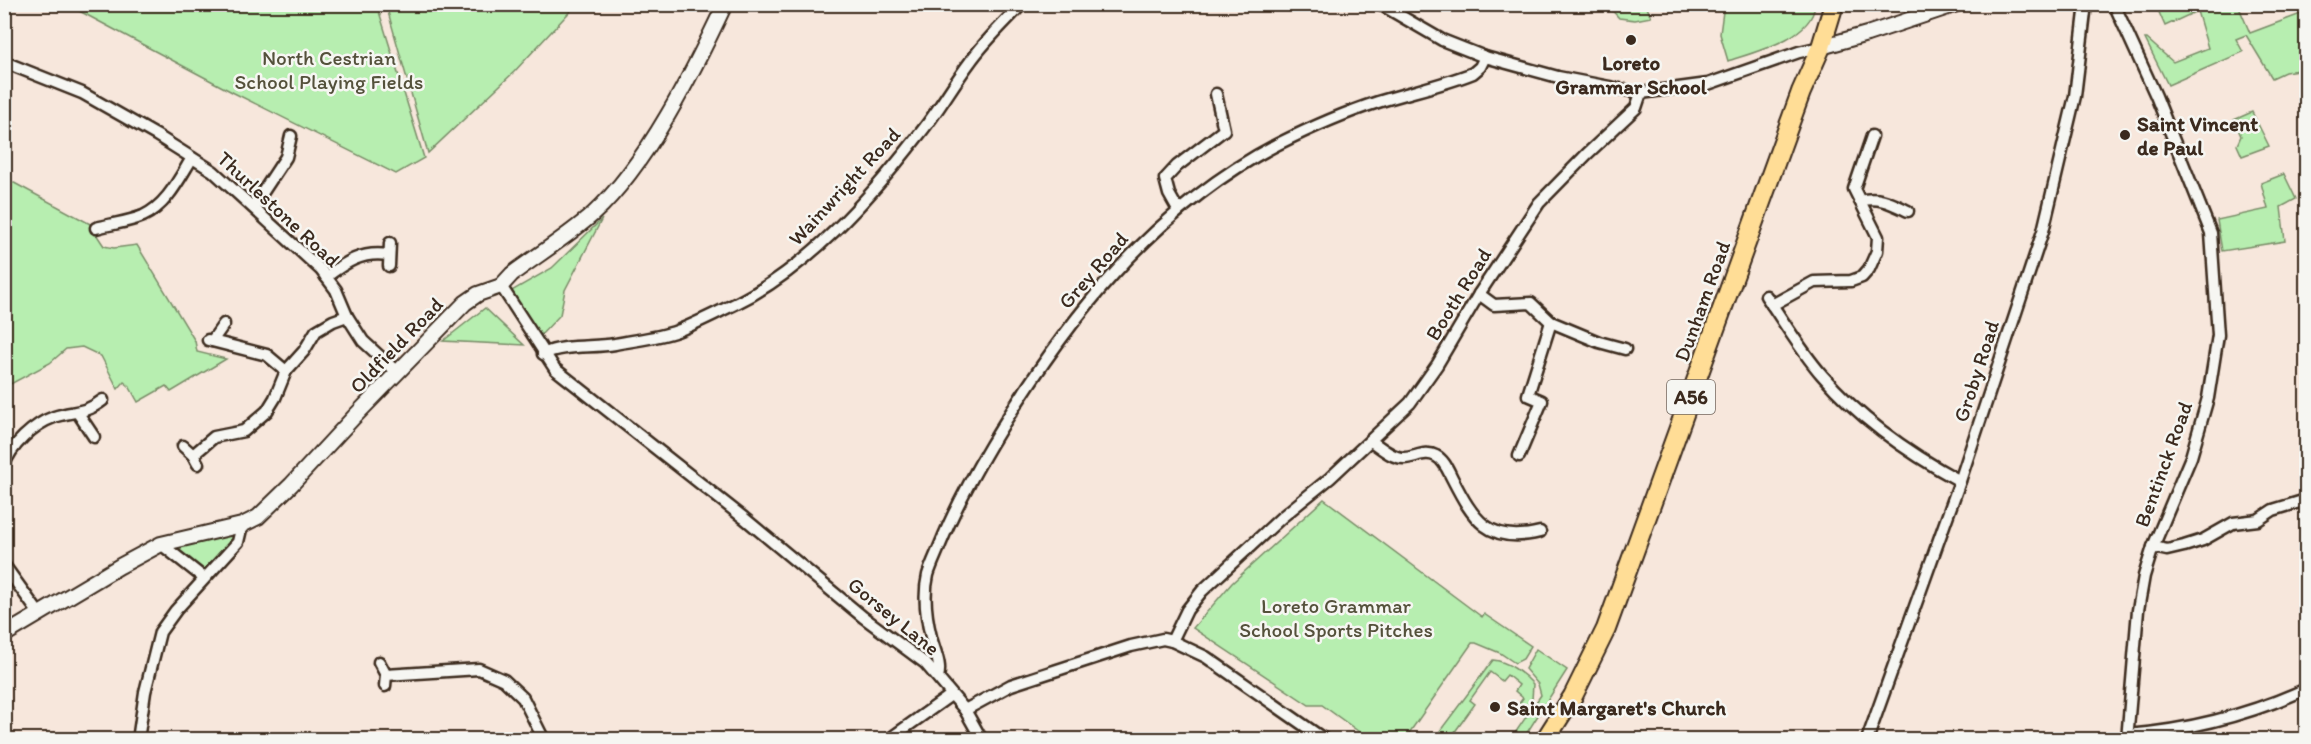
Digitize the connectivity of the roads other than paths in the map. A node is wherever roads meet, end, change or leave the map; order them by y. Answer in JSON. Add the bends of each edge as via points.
{"nodes":[{"id":1,"x":725,"y":4,"type":"edge"},
{"id":2,"x":1022,"y":4,"type":"edge"},
{"id":3,"x":1380,"y":4,"type":"edge"},
{"id":4,"x":1834,"y":4,"type":"edge"},
{"id":5,"x":1957,"y":4,"type":"edge"},
{"id":6,"x":2086,"y":4,"type":"edge"},
{"id":7,"x":2114,"y":4,"type":"edge"},
{"id":8,"x":1821,"y":47,"type":"junction"},
{"id":9,"x":1485,"y":57,"type":"junction"},
{"id":10,"x":4,"y":62,"type":"edge"},
{"id":11,"x":1641,"y":93,"type":"junction"},
{"id":12,"x":1216,"y":94,"type":"dead end"},
{"id":13,"x":291,"y":136,"type":"dead end"},
{"id":14,"x":1872,"y":136,"type":"dead end"},
{"id":15,"x":192,"y":158,"type":"junction"},
{"id":16,"x":1860,"y":201,"type":"junction"},
{"id":17,"x":253,"y":207,"type":"junction"},
{"id":18,"x":1178,"y":210,"type":"junction"},
{"id":19,"x":1908,"y":211,"type":"dead end"},
{"id":20,"x":96,"y":228,"type":"dead end"},
{"id":21,"x":390,"y":243,"type":"dead end"},
{"id":22,"x":326,"y":277,"type":"junction"},
{"id":23,"x":501,"y":286,"type":"junction"},
{"id":24,"x":1479,"y":294,"type":"junction"},
{"id":25,"x":347,"y":316,"type":"junction"},
{"id":26,"x":1551,"y":322,"type":"junction"},
{"id":27,"x":224,"y":324,"type":"dead end"},
{"id":28,"x":1625,"y":349,"type":"dead end"},
{"id":29,"x":543,"y":354,"type":"junction"},
{"id":30,"x":286,"y":371,"type":"junction"},
{"id":31,"x":398,"y":373,"type":"junction"},
{"id":32,"x":103,"y":400,"type":"dead end"},
{"id":33,"x":78,"y":413,"type":"junction"},
{"id":34,"x":94,"y":437,"type":"dead end"},
{"id":35,"x":1371,"y":441,"type":"junction"},
{"id":36,"x":183,"y":446,"type":"dead end"},
{"id":37,"x":1519,"y":456,"type":"dead end"},
{"id":38,"x":4,"y":466,"type":"edge"},
{"id":39,"x":1960,"y":481,"type":"junction"},
{"id":40,"x":2307,"y":500,"type":"edge"},
{"id":41,"x":242,"y":525,"type":"junction"},
{"id":42,"x":1540,"y":532,"type":"dead end"},
{"id":43,"x":161,"y":544,"type":"junction"},
{"id":44,"x":2153,"y":547,"type":"junction"},
{"id":45,"x":4,"y":565,"type":"edge"},
{"id":46,"x":204,"y":578,"type":"junction"},
{"id":47,"x":40,"y":615,"type":"junction"},
{"id":48,"x":4,"y":635,"type":"edge"},
{"id":49,"x":1172,"y":641,"type":"junction"},
{"id":50,"x":379,"y":662,"type":"dead end"},
{"id":51,"x":938,"y":676,"type":"junction"},
{"id":52,"x":2307,"y":689,"type":"edge"},
{"id":53,"x":951,"y":695,"type":"junction"},
{"id":54,"x":965,"y":710,"type":"junction"},
{"id":55,"x":2127,"y":737,"type":"edge"},
{"id":56,"x":138,"y":740,"type":"edge"},
{"id":57,"x":544,"y":740,"type":"edge"},
{"id":58,"x":888,"y":740,"type":"edge"},
{"id":59,"x":982,"y":740,"type":"edge"},
{"id":60,"x":1325,"y":740,"type":"edge"},
{"id":61,"x":1545,"y":740,"type":"edge"},
{"id":62,"x":1867,"y":740,"type":"edge"}],
"edges":[{"from":1,"to":23,"type":"street","name":"Oldfield Road","via":[[668,113],[612,194],[593,214]]},
{"from":2,"to":29,"type":"street","name":"Wainwright Road","via":[[972,60],[919,136],[865,198],[836,229],[769,284],[676,331]]},
{"from":3,"to":9,"type":"street","via":[[1442,40]]},
{"from":4,"to":8,"type":"highway","name":"Dunham Road","number":"A56"},
{"from":5,"to":8,"type":"street"},
{"from":6,"to":39,"type":"street","name":"Groby Road","via":[[2074,96],[2043,231]]},
{"from":7,"to":44,"type":"street","name":"Bentinck Road","via":[[2193,184],[2211,233],[2213,254],[2218,335],[2208,398],[2190,457]]},
{"from":8,"to":11,"type":"street","via":[[1708,84]]},
{"from":8,"to":61,"type":"highway","name":"Dunham Road","number":"A56","via":[[1606,629],[1573,696]]},
{"from":9,"to":11,"type":"street","via":[[1558,77]]},
{"from":9,"to":18,"type":"street","name":"Grey Road","via":[[1473,73],[1376,103],[1276,145]]},
{"from":10,"to":15,"type":"street","name":"Thurlestone Road","via":[[82,93]]},
{"from":11,"to":24,"type":"street","name":"Booth Road","via":[[1636,108],[1539,202]]},
{"from":12,"to":18,"type":"street","via":[[1224,130],[1165,178]]},
{"from":13,"to":17,"type":"street","via":[[286,157]]},
{"from":14,"to":16,"type":"street","via":[[1855,185]]},
{"from":15,"to":17,"type":"street","name":"Thurlestone Road","via":[[213,171]]},
{"from":15,"to":20,"type":"street","via":[[165,201],[143,216]]},
{"from":16,"to":19,"type":"street","via":[[1883,199]]},
{"from":16,"to":39,"type":"street","via":[[1878,240],[1865,274],[1851,281],[1814,282],[1769,301],[1822,375],[1855,408],[1928,464]]},
{"from":17,"to":22,"type":"street","name":"Thurlestone Road"},
{"from":18,"to":51,"type":"street","name":"Grey Road","via":[[1112,274],[1073,323],[1027,385],[975,472],[928,574],[926,613]]},
{"from":21,"to":22,"type":"street","via":[[388,261],[374,253],[355,257]]},
{"from":22,"to":25,"type":"street","name":"Thurlestone Road"},
{"from":23,"to":29,"type":"street","name":"Gorsey Lane"},
{"from":23,"to":31,"type":"street","name":"Oldfield Road","via":[[472,297]]},
{"from":24,"to":26,"type":"street","via":[[1494,305],[1531,303]]},
{"from":24,"to":35,"type":"street","name":"Booth Road","via":[[1410,403]]},
{"from":25,"to":30,"type":"street","via":[[316,331]]},
{"from":25,"to":31,"type":"street","name":"Thurlestone Road","via":[[363,341]]},
{"from":26,"to":28,"type":"street"},
{"from":26,"to":37,"type":"street","via":[[1528,395],[1542,401]]},
{"from":27,"to":30,"type":"street","via":[[210,340],[267,355]]},
{"from":29,"to":51,"type":"street","name":"Gorsey Lane","via":[[593,401],[660,450]]},
{"from":30,"to":36,"type":"street","via":[[267,411],[244,431],[214,437],[196,460]]},
{"from":31,"to":41,"type":"street","name":"Oldfield Road","via":[[271,507]]},
{"from":32,"to":33,"type":"street"},
{"from":33,"to":34,"type":"street"},
{"from":33,"to":38,"type":"street","via":[[53,417],[30,431],[7,456]]},
{"from":35,"to":42,"type":"street","via":[[1402,458],[1427,453],[1436,456],[1472,514],[1490,529],[1513,536]]},
{"from":35,"to":49,"type":"street","name":"Booth Road","via":[[1202,591],[1187,610]]},
{"from":39,"to":62,"type":"street","name":"Groby Road"},
{"from":40,"to":44,"type":"street","via":[[2273,510],[2258,520],[2233,523],[2184,546],[2167,550]]},
{"from":41,"to":43,"type":"street","name":"Oldfield Road"},
{"from":41,"to":46,"type":"street","via":[[238,542]]},
{"from":43,"to":46,"type":"street"},
{"from":43,"to":47,"type":"street","name":"Oldfield Road"},
{"from":44,"to":55,"type":"street","name":"Bentinck Road","via":[[2138,610]]},
{"from":45,"to":47,"type":"street"},
{"from":46,"to":56,"type":"street","via":[[160,632]]},
{"from":47,"to":48,"type":"street","name":"Oldfield Road"},
{"from":49,"to":54,"type":"street","via":[[1155,640],[1131,646],[1011,685]]},
{"from":49,"to":60,"type":"street","via":[[1206,657]]},
{"from":50,"to":57,"type":"street","via":[[386,680],[479,669],[504,680],[523,698]]},
{"from":51,"to":53,"type":"street","name":"Gorsey Lane"},
{"from":52,"to":55,"type":"street","via":[[2234,715]]},
{"from":53,"to":54,"type":"street","name":"Gorsey Lane"},
{"from":53,"to":58,"type":"street"},
{"from":54,"to":59,"type":"street","name":"Gorsey Lane"}]}
